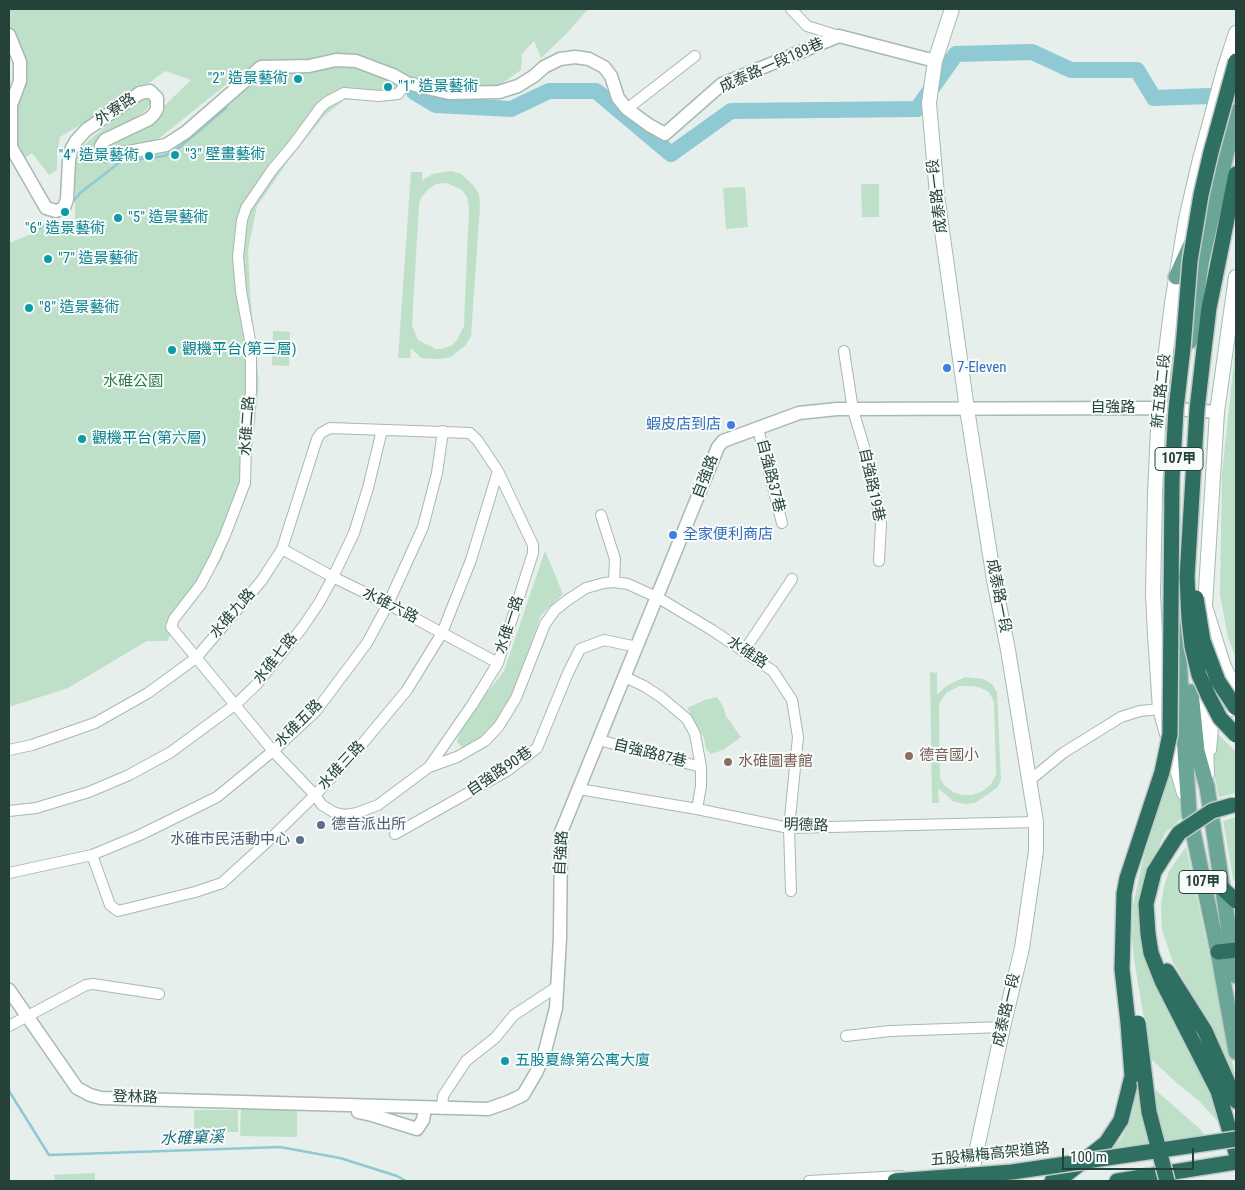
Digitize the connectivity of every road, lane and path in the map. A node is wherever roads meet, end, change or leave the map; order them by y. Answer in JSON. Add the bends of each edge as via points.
{"nodes":[{"id":1,"x":791,"y":9,"type":"edge"},
{"id":2,"x":952,"y":9,"type":"edge"},
{"id":3,"x":1236,"y":33,"type":"edge"},
{"id":4,"x":9,"y":34,"type":"edge"},
{"id":5,"x":839,"y":36,"type":"junction"},
{"id":6,"x":695,"y":56,"type":"dead end"},
{"id":7,"x":935,"y":62,"type":"junction"},
{"id":8,"x":1236,"y":62,"type":"edge"},
{"id":9,"x":407,"y":83,"type":"junction"},
{"id":10,"x":1236,"y":93,"type":"edge"},
{"id":11,"x":627,"y":109,"type":"junction"},
{"id":12,"x":1236,"y":112,"type":"edge"},
{"id":13,"x":1236,"y":155,"type":"edge"},
{"id":14,"x":1236,"y":174,"type":"edge"},
{"id":15,"x":1219,"y":183,"type":"junction"},
{"id":16,"x":1236,"y":216,"type":"edge"},
{"id":17,"x":1176,"y":277,"type":"junction"},
{"id":18,"x":1236,"y":277,"type":"edge"},
{"id":19,"x":1183,"y":348,"type":"junction"},
{"id":20,"x":1204,"y":349,"type":"junction"},
{"id":21,"x":844,"y":351,"type":"dead end"},
{"id":22,"x":1159,"y":408,"type":"junction"},
{"id":23,"x":967,"y":409,"type":"junction"},
{"id":24,"x":853,"y":410,"type":"junction"},
{"id":25,"x":1187,"y":410,"type":"junction"},
{"id":26,"x":1217,"y":412,"type":"junction"},
{"id":27,"x":758,"y":429,"type":"junction"},
{"id":28,"x":382,"y":430,"type":"junction"},
{"id":29,"x":442,"y":431,"type":"junction"},
{"id":30,"x":498,"y":471,"type":"junction"},
{"id":31,"x":601,"y":515,"type":"dead end"},
{"id":32,"x":782,"y":524,"type":"dead end"},
{"id":33,"x":1190,"y":535,"type":"junction"},
{"id":34,"x":282,"y":549,"type":"junction"},
{"id":35,"x":879,"y":561,"type":"dead end"},
{"id":36,"x":333,"y":577,"type":"junction"},
{"id":37,"x":792,"y":579,"type":"dead end"},
{"id":38,"x":614,"y":582,"type":"junction"},
{"id":39,"x":658,"y":597,"type":"junction"},
{"id":40,"x":1205,"y":598,"type":"junction"},
{"id":41,"x":388,"y":604,"type":"junction"},
{"id":42,"x":442,"y":633,"type":"junction"},
{"id":43,"x":637,"y":647,"type":"junction"},
{"id":44,"x":744,"y":651,"type":"junction"},
{"id":45,"x":196,"y":658,"type":"junction"},
{"id":46,"x":498,"y":663,"type":"junction"},
{"id":47,"x":625,"y":677,"type":"junction"},
{"id":48,"x":1236,"y":687,"type":"edge"},
{"id":49,"x":1170,"y":693,"type":"junction"},
{"id":50,"x":236,"y":704,"type":"junction"},
{"id":51,"x":1160,"y":709,"type":"junction"},
{"id":52,"x":1236,"y":709,"type":"edge"},
{"id":53,"x":1236,"y":735,"type":"edge"},
{"id":54,"x":599,"y":740,"type":"junction"},
{"id":55,"x":9,"y":750,"type":"edge"},
{"id":56,"x":273,"y":751,"type":"junction"},
{"id":57,"x":1207,"y":766,"type":"junction"},
{"id":58,"x":429,"y":767,"type":"junction"},
{"id":59,"x":702,"y":767,"type":"junction"},
{"id":60,"x":1029,"y":781,"type":"junction"},
{"id":61,"x":1207,"y":787,"type":"junction"},
{"id":62,"x":580,"y":789,"type":"junction"},
{"id":63,"x":315,"y":795,"type":"junction"},
{"id":64,"x":1235,"y":805,"type":"edge"},
{"id":65,"x":698,"y":809,"type":"junction"},
{"id":66,"x":9,"y":811,"type":"edge"},
{"id":67,"x":1189,"y":812,"type":"junction"},
{"id":68,"x":1036,"y":822,"type":"junction"},
{"id":69,"x":789,"y":828,"type":"junction"},
{"id":70,"x":396,"y":834,"type":"dead end"},
{"id":71,"x":92,"y":855,"type":"junction"},
{"id":72,"x":9,"y":873,"type":"edge"},
{"id":73,"x":1151,"y":884,"type":"junction"},
{"id":74,"x":1222,"y":888,"type":"junction"},
{"id":75,"x":791,"y":891,"type":"dead end"},
{"id":76,"x":1236,"y":901,"type":"edge"},
{"id":77,"x":1229,"y":951,"type":"edge"},
{"id":78,"x":1236,"y":976,"type":"edge"},
{"id":79,"x":558,"y":986,"type":"junction"},
{"id":80,"x":9,"y":990,"type":"edge"},
{"id":81,"x":158,"y":994,"type":"dead end"},
{"id":82,"x":27,"y":1016,"type":"junction"},
{"id":83,"x":9,"y":1026,"type":"edge"},
{"id":84,"x":1003,"y":1027,"type":"junction"},
{"id":85,"x":846,"y":1036,"type":"dead end"},
{"id":86,"x":1236,"y":1052,"type":"edge"},
{"id":87,"x":1236,"y":1101,"type":"edge"},
{"id":88,"x":314,"y":1104,"type":"junction"},
{"id":89,"x":425,"y":1108,"type":"junction"},
{"id":90,"x":442,"y":1109,"type":"junction"},
{"id":91,"x":1236,"y":1139,"type":"edge"},
{"id":92,"x":1236,"y":1153,"type":"edge"},
{"id":93,"x":1236,"y":1162,"type":"edge"},
{"id":94,"x":970,"y":1177,"type":"edge"},
{"id":95,"x":809,"y":1181,"type":"edge"},
{"id":96,"x":895,"y":1181,"type":"edge"},
{"id":97,"x":1052,"y":1181,"type":"edge"},
{"id":98,"x":1117,"y":1181,"type":"edge"},
{"id":99,"x":1167,"y":1181,"type":"edge"}],
"edges":[{"from":1,"to":5,"type":"street","name":"成泰路一段189巷","via":[[807,26]]},
{"from":2,"to":7,"type":"main road","name":"成泰路一段"},
{"from":3,"to":17,"type":"main road","name":"新五路二段","number":"107甲","via":[[1199,163]]},
{"from":4,"to":9,"type":"street","name":"外寮路","via":[[20,62],[20,81],[11,105],[11,147],[46,208],[56,211],[64,208],[68,199],[69,161],[76,141],[86,130],[140,93],[150,91],[157,98],[154,114],[149,120],[105,140],[101,152],[107,156],[166,145],[186,132],[261,67],[356,61]]},
{"from":5,"to":7,"type":"street","name":"成泰路一段189巷"},
{"from":5,"to":11,"type":"street","name":"成泰路一段189巷","via":[[722,84],[665,134],[648,126]]},
{"from":6,"to":11,"type":"street"},
{"from":7,"to":23,"type":"main road","name":"成泰路一段","via":[[929,103],[933,149]]},
{"from":8,"to":19,"type":"highway","bridge":true,"via":[[1201,195],[1190,261]]},
{"from":9,"to":11,"type":"street","name":"成泰路一段189巷","via":[[449,93],[499,92],[518,86],[560,59],[575,57],[589,59],[604,67],[611,76],[618,98]]},
{"from":9,"to":45,"type":"street","name":"水碓二路","via":[[398,94],[344,93],[320,107],[246,208],[238,257],[251,346],[245,483],[215,557],[201,584],[171,627]]},
{"from":10,"to":19,"type":"highway","bridge":true,"via":[[1219,153]]},
{"from":12,"to":15,"type":"main road","name":"新五路二段","number":"107甲"},
{"from":13,"to":25,"type":"main road","name":"新五路二段","number":"107甲"},
{"from":14,"to":20,"type":"highway"},
{"from":15,"to":17,"type":"main road"},
{"from":15,"to":25,"type":"main road","name":"新五路二段","number":"107甲","via":[[1196,296]]},
{"from":16,"to":20,"type":"highway"},
{"from":17,"to":22,"type":"main road","name":"新五路二段","number":"107甲"},
{"from":18,"to":26,"type":"main road","name":"新五路二段","number":"107甲"},
{"from":19,"to":49,"type":"highway","bridge":true,"via":[[1172,479]]},
{"from":20,"to":33,"type":"highway","bridge":true,"via":[[1196,418]]},
{"from":21,"to":24,"type":"street","name":"自強路19巷"},
{"from":22,"to":23,"type":"street","name":"自強路"},
{"from":22,"to":25,"type":"street","name":"自強路"},
{"from":22,"to":51,"type":"main road","name":"新五路二段","number":"107甲","via":[[1153,594]]},
{"from":23,"to":24,"type":"street","name":"自強路"},
{"from":23,"to":60,"type":"main road","name":"成泰路一段"},
{"from":24,"to":27,"type":"street","name":"自強路","via":[[799,413]]},
{"from":24,"to":35,"type":"street","name":"自強路19巷","via":[[870,467],[881,524]]},
{"from":25,"to":26,"type":"street","name":"自強路"},
{"from":25,"to":61,"type":"main road","name":"新五路二段","number":"107甲","via":[[1188,630],[1196,742]]},
{"from":25,"to":67,"type":"main road","name":"新五路二段","number":"107甲","via":[[1177,487],[1177,630]]},
{"from":26,"to":40,"type":"main road","name":"新五路二段","number":"107甲"},
{"from":27,"to":32,"type":"street","name":"自強路37巷"},
{"from":27,"to":39,"type":"street","name":"自強路","via":[[723,441],[718,447]]},
{"from":28,"to":29,"type":"street"},
{"from":28,"to":34,"type":"street","name":"水碓九路","via":[[330,428],[321,433]]},
{"from":28,"to":36,"type":"street","name":"水碓七路","via":[[354,533]]},
{"from":29,"to":30,"type":"street","name":"水碓一路","via":[[470,434]]},
{"from":29,"to":41,"type":"street","name":"水碓五路","via":[[437,473],[423,527]]},
{"from":30,"to":42,"type":"street","name":"水碓三路","via":[[471,560]]},
{"from":30,"to":46,"type":"street","name":"水碓一路","via":[[534,553]]},
{"from":31,"to":38,"type":"street","via":[[615,559]]},
{"from":33,"to":52,"type":"highway","bridge":true,"via":[[1194,591],[1203,641],[1218,681]]},
{"from":33,"to":53,"type":"highway","bridge":true,"via":[[1187,576],[1192,646],[1208,695],[1220,718]]},
{"from":34,"to":36,"type":"street","name":"水碓六路"},
{"from":34,"to":45,"type":"street","name":"水碓九路","via":[[262,580]]},
{"from":36,"to":41,"type":"street","name":"水碓六路"},
{"from":36,"to":50,"type":"street","name":"水碓七路","via":[[302,628],[256,685]]},
{"from":37,"to":44,"type":"street"},
{"from":38,"to":39,"type":"street","name":"水碓一路","via":[[628,584]]},
{"from":38,"to":58,"type":"street","name":"水碓一路","via":[[586,588],[555,610],[545,624],[516,698],[499,726],[486,741],[457,757]]},
{"from":39,"to":43,"type":"street","name":"自強路"},
{"from":39,"to":44,"type":"street","name":"水碓路"},
{"from":40,"to":48,"type":"street","via":[[1225,664]]},
{"from":40,"to":57,"type":"main road","name":"新五路二段","number":"107甲"},
{"from":41,"to":42,"type":"street","name":"水碓六路"},
{"from":41,"to":56,"type":"street","name":"水碓五路","via":[[367,643],[316,711]]},
{"from":42,"to":46,"type":"street","name":"水碓六路"},
{"from":42,"to":63,"type":"street","name":"水碓三路","via":[[407,690]]},
{"from":43,"to":47,"type":"street","name":"自強路"},
{"from":43,"to":70,"type":"street","name":"自強路90巷","via":[[604,640],[580,649],[537,748],[507,771]]},
{"from":44,"to":69,"type":"street","name":"水碓路","via":[[774,671],[792,700],[798,737]]},
{"from":45,"to":50,"type":"street","name":"水碓二路"},
{"from":45,"to":55,"type":"street","name":"水碓九路","via":[[148,693],[95,723]]},
{"from":46,"to":58,"type":"street","name":"水碓一路"},
{"from":47,"to":54,"type":"street","name":"自強路"},
{"from":47,"to":59,"type":"street","via":[[661,697],[687,719],[695,734]]},
{"from":49,"to":97,"type":"highway","bridge":true,"via":[[1170,734],[1164,763],[1124,894],[1122,969],[1132,1076],[1121,1120],[1106,1143],[1068,1173]]},
{"from":49,"to":99,"type":"highway","bridge":true,"via":[[1174,734],[1166,775],[1130,891],[1129,943],[1149,1112]]},
{"from":50,"to":56,"type":"street","name":"水碓二路"},
{"from":50,"to":66,"type":"street","name":"水碓七路","via":[[171,752],[129,775],[89,792],[36,808]]},
{"from":51,"to":60,"type":"street","via":[[1121,717],[1063,753]]},
{"from":51,"to":67,"type":"main road","name":"新五路二段","number":"107甲"},
{"from":52,"to":57,"type":"street","via":[[1219,716],[1215,722]]},
{"from":54,"to":59,"type":"street","name":"自強路87巷"},
{"from":54,"to":62,"type":"street","name":"自強路"},
{"from":56,"to":63,"type":"street","name":"水碓二路"},
{"from":56,"to":71,"type":"street","name":"水碓五路","via":[[217,797]]},
{"from":57,"to":61,"type":"main road","name":"新五路二段","number":"107甲"},
{"from":58,"to":63,"type":"street","name":"水碓一路","via":[[378,806],[357,813],[345,815],[335,812],[322,805]]},
{"from":59,"to":65,"type":"street"},
{"from":60,"to":68,"type":"main road","name":"成泰路一段"},
{"from":61,"to":74,"type":"main road","name":"新五路二段","number":"107甲"},
{"from":62,"to":65,"type":"street","name":"明德路"},
{"from":62,"to":79,"type":"street","name":"自強路","via":[[561,832]]},
{"from":63,"to":71,"type":"street","name":"水碓三路","via":[[222,883],[195,892],[118,911],[110,905]]},
{"from":64,"to":73,"type":"highway","bridge":true,"via":[[1212,811],[1179,833],[1154,872]]},
{"from":65,"to":69,"type":"street","name":"明德路"},
{"from":67,"to":77,"type":"main road","name":"新五路二段","number":"107甲"},
{"from":68,"to":69,"type":"street","name":"明德路"},
{"from":68,"to":84,"type":"main road","name":"成泰路一段","via":[[1036,851],[1022,948]]},
{"from":69,"to":75,"type":"street","name":"水碓路"},
{"from":71,"to":72,"type":"street","name":"水碓五路"},
{"from":73,"to":87,"type":"highway","via":[[1156,944],[1164,966],[1205,1032]]},
{"from":73,"to":92,"type":"highway","via":[[1146,915],[1152,953],[1162,980],[1218,1090]]},
{"from":74,"to":76,"type":"highway"},
{"from":74,"to":77,"type":"main road","name":"新五路二段","number":"107甲"},
{"from":77,"to":78,"type":"main road","name":"新五路二段","number":"107甲"},
{"from":77,"to":86,"type":"main road","name":"新五路二段","number":"107甲"},
{"from":79,"to":90,"type":"street","via":[[514,1016],[466,1061],[444,1096]]},
{"from":79,"to":90,"type":"street","name":"自強路","via":[[544,1054],[523,1095],[488,1109]]},
{"from":80,"to":82,"type":"street","name":"登林路"},
{"from":81,"to":82,"type":"street","via":[[86,985]]},
{"from":82,"to":83,"type":"street"},
{"from":82,"to":88,"type":"street","name":"登林路","via":[[77,1088],[90,1095],[101,1098]]},
{"from":84,"to":85,"type":"street"},
{"from":84,"to":94,"type":"main road","name":"成泰路一段"},
{"from":88,"to":89,"type":"street","name":"登林路"},
{"from":88,"to":89,"type":"street","name":"登林路","via":[[372,1115],[417,1129]]},
{"from":89,"to":90,"type":"street","name":"自強路"},
{"from":91,"to":96,"type":"highway","name":"五股楊梅高架道路","bridge":true,"via":[[1012,1172]]},
{"from":93,"to":98,"type":"highway"},
{"from":94,"to":95,"type":"street"}]}
